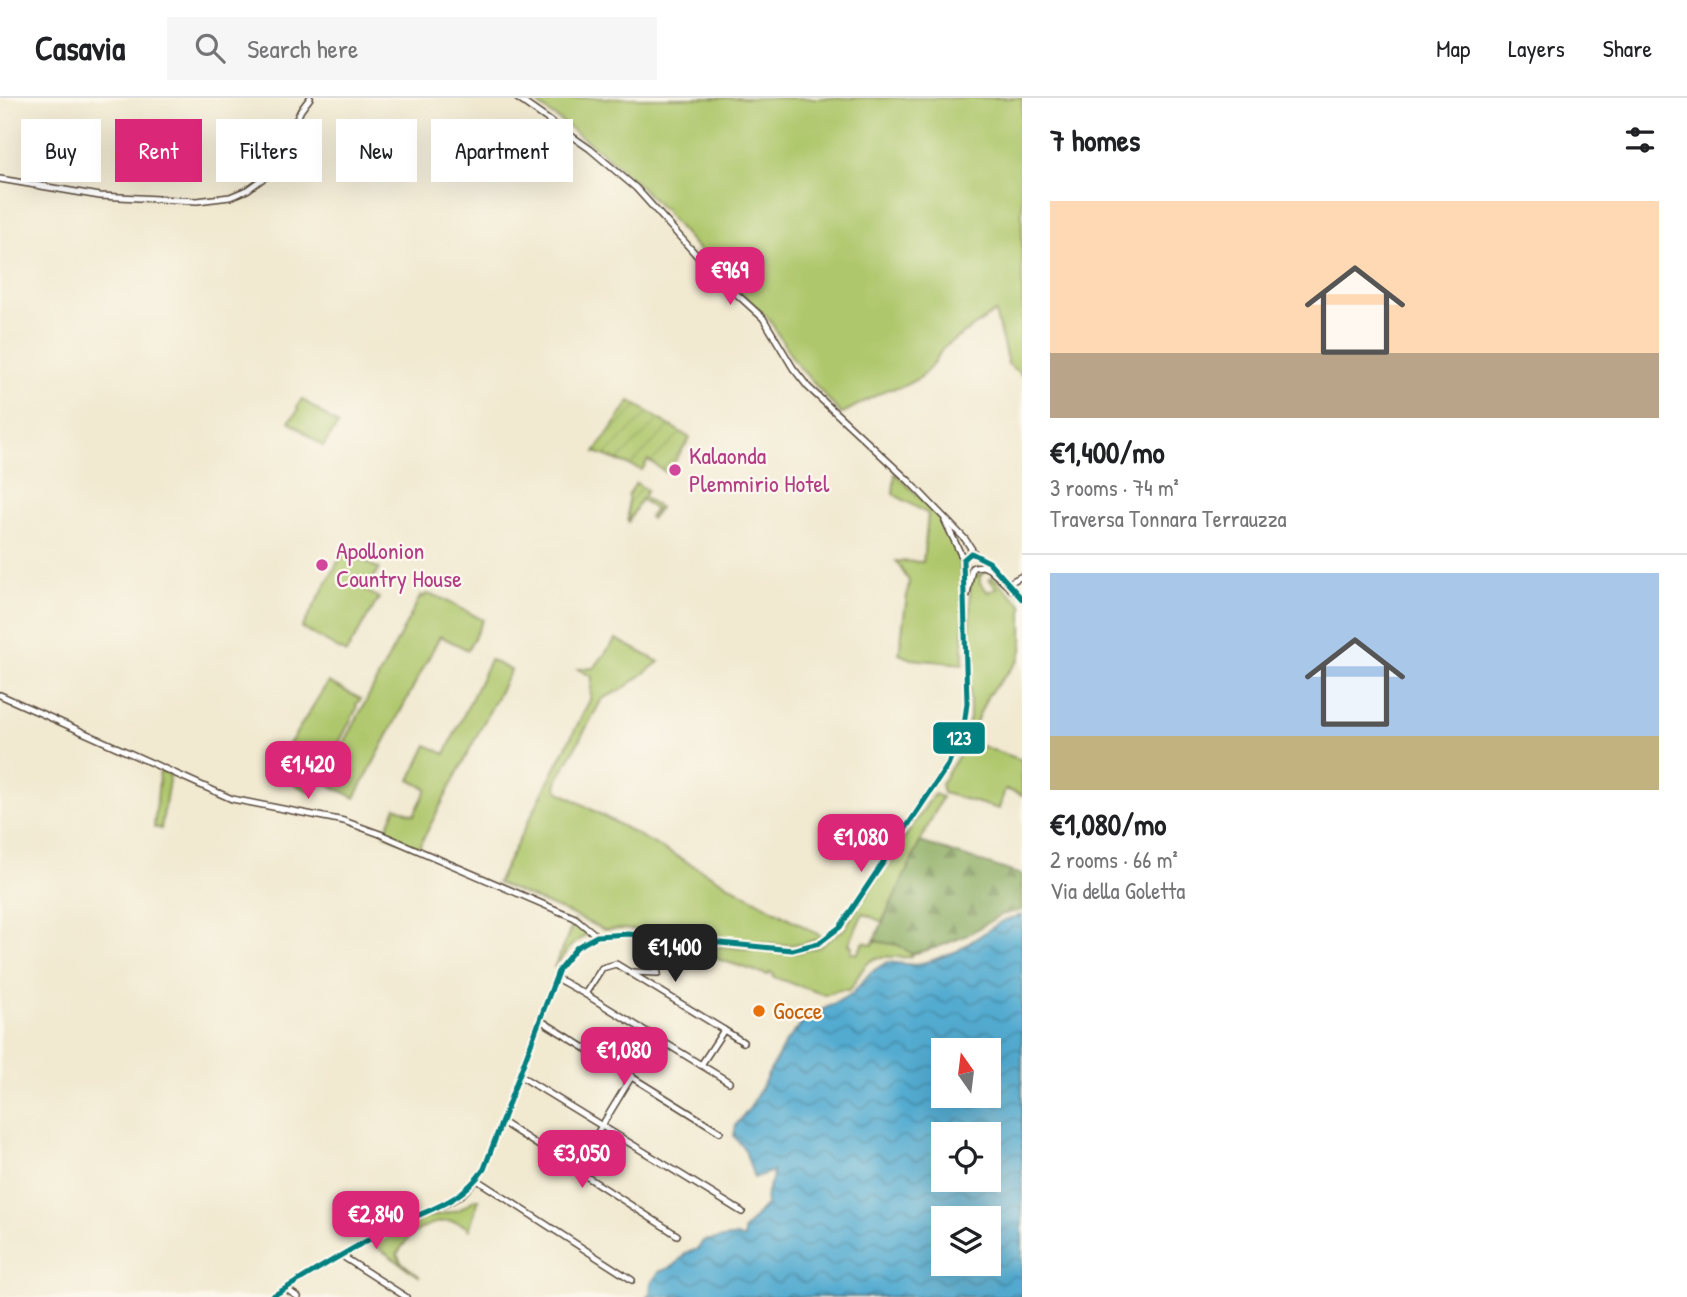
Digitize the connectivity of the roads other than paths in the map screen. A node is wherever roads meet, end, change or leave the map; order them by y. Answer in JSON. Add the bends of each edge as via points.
{"nodes":[{"id":1,"x":310,"y":98,"type":"edge"},
{"id":2,"x":517,"y":98,"type":"edge"},
{"id":3,"x":0,"y":179,"type":"edge"},
{"id":4,"x":941,"y":515,"type":"junction"},
{"id":5,"x":976,"y":556,"type":"junction"},
{"id":6,"x":963,"y":562,"type":"junction"},
{"id":7,"x":973,"y":567,"type":"junction"},
{"id":8,"x":1022,"y":576,"type":"edge"},
{"id":9,"x":1000,"y":578,"type":"junction"},
{"id":10,"x":1007,"y":584,"type":"junction"},
{"id":11,"x":1022,"y":599,"type":"edge"},
{"id":12,"x":965,"y":605,"type":"junction"},
{"id":13,"x":0,"y":695,"type":"edge"},
{"id":14,"x":597,"y":936,"type":"junction"},
{"id":15,"x":629,"y":972,"type":"junction"},
{"id":16,"x":658,"y":973,"type":"dead end"},
{"id":17,"x":556,"y":978,"type":"junction"},
{"id":18,"x":585,"y":994,"type":"junction"},
{"id":19,"x":540,"y":1020,"type":"junction"},
{"id":20,"x":724,"y":1030,"type":"junction"},
{"id":21,"x":743,"y":1042,"type":"dead end"},
{"id":22,"x":701,"y":1065,"type":"junction"},
{"id":23,"x":519,"y":1075,"type":"junction"},
{"id":24,"x":632,"y":1076,"type":"junction"},
{"id":25,"x":729,"y":1082,"type":"dead end"},
{"id":26,"x":502,"y":1122,"type":"junction"},
{"id":27,"x":602,"y":1126,"type":"junction"},
{"id":28,"x":720,"y":1132,"type":"dead end"},
{"id":29,"x":575,"y":1170,"type":"junction"},
{"id":30,"x":477,"y":1180,"type":"junction"},
{"id":31,"x":742,"y":1212,"type":"dead end"},
{"id":32,"x":677,"y":1235,"type":"dead end"},
{"id":33,"x":342,"y":1256,"type":"junction"},
{"id":34,"x":632,"y":1280,"type":"dead end"},
{"id":35,"x":286,"y":1289,"type":"junction"},
{"id":36,"x":271,"y":1297,"type":"edge"},
{"id":37,"x":298,"y":1297,"type":"edge"},
{"id":38,"x":406,"y":1297,"type":"edge"}],
"edges":[{"from":1,"to":3,"type":"street","via":[[265,177],[230,198],[197,201],[100,196]]},
{"from":2,"to":4,"type":"street","via":[[533,104],[636,188],[709,269],[763,318],[808,387]]},
{"from":4,"to":5,"type":"street"},
{"from":4,"to":6,"type":"street"},
{"from":5,"to":6,"type":"street","via":[[969,553]]},
{"from":5,"to":7,"type":"street"},
{"from":5,"to":9,"type":"street","via":[[989,562]]},
{"from":6,"to":7,"type":"street"},
{"from":6,"to":12,"type":"street"},
{"from":7,"to":9,"type":"street","via":[[986,567]]},
{"from":7,"to":12,"type":"street"},
{"from":8,"to":10,"type":"street"},
{"from":9,"to":10,"type":"street"},
{"from":10,"to":11,"type":"street"},
{"from":12,"to":14,"type":"street","via":[[967,703],[956,749],[840,927],[813,946],[792,950],[653,936]]},
{"from":13,"to":14,"type":"street","via":[[232,799],[344,821],[380,834],[576,918]]},
{"from":14,"to":17,"type":"street","via":[[569,955]]},
{"from":15,"to":16,"type":"street"},
{"from":15,"to":18,"type":"street","via":[[616,964],[606,965]]},
{"from":15,"to":20,"type":"street"},
{"from":17,"to":18,"type":"street"},
{"from":17,"to":19,"type":"street"},
{"from":18,"to":22,"type":"street"},
{"from":19,"to":23,"type":"street"},
{"from":19,"to":24,"type":"street"},
{"from":20,"to":21,"type":"street"},
{"from":20,"to":22,"type":"street"},
{"from":22,"to":25,"type":"street"},
{"from":23,"to":26,"type":"street"},
{"from":23,"to":27,"type":"street"},
{"from":24,"to":27,"type":"street"},
{"from":24,"to":28,"type":"street"},
{"from":26,"to":29,"type":"street"},
{"from":26,"to":30,"type":"street"},
{"from":27,"to":29,"type":"street"},
{"from":27,"to":31,"type":"street"},
{"from":29,"to":32,"type":"street"},
{"from":30,"to":33,"type":"street","via":[[447,1205],[402,1222]]},
{"from":30,"to":34,"type":"street"},
{"from":33,"to":35,"type":"street"},
{"from":33,"to":38,"type":"street"},
{"from":35,"to":36,"type":"street"},
{"from":35,"to":37,"type":"street"}]}
